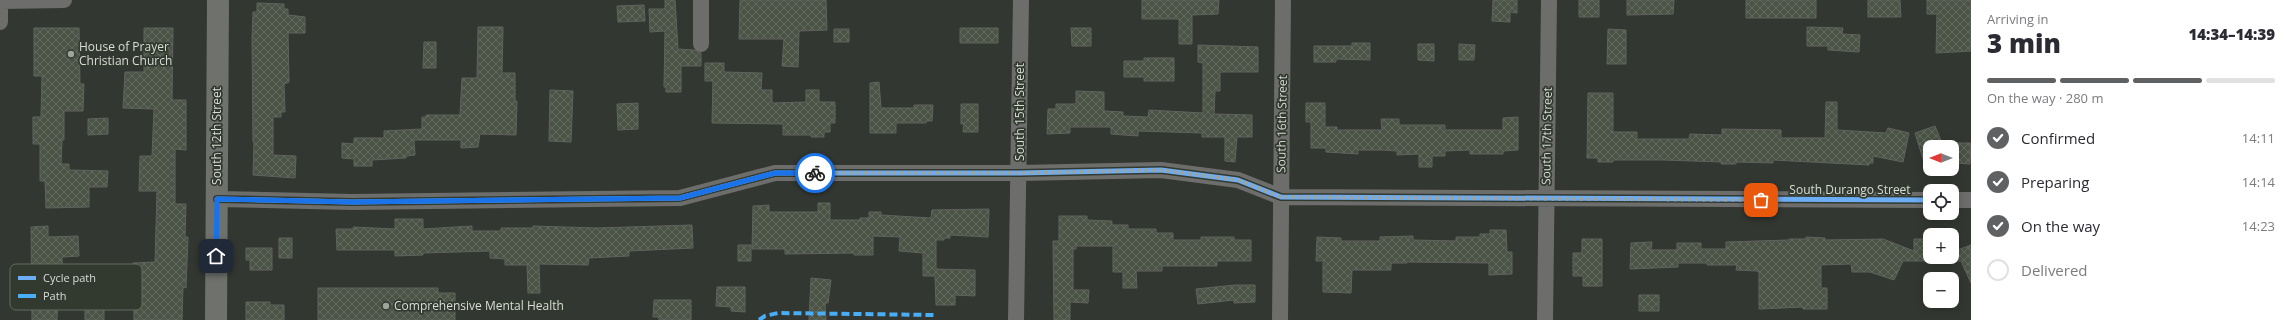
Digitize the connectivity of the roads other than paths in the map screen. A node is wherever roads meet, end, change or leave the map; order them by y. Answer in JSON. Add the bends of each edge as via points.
{"nodes":[{"id":1,"x":0,"y":0,"type":"edge"},
{"id":2,"x":64,"y":0,"type":"edge"},
{"id":3,"x":218,"y":0,"type":"edge"},
{"id":4,"x":701,"y":0,"type":"edge"},
{"id":5,"x":1021,"y":0,"type":"edge"},
{"id":6,"x":1283,"y":0,"type":"edge"},
{"id":7,"x":1549,"y":0,"type":"edge"},
{"id":8,"x":0,"y":22,"type":"edge"},
{"id":9,"x":701,"y":44,"type":"dead end"},
{"id":10,"x":1020,"y":173,"type":"junction"},
{"id":11,"x":1281,"y":197,"type":"junction"},
{"id":12,"x":217,"y":199,"type":"junction"},
{"id":13,"x":1546,"y":199,"type":"junction"},
{"id":14,"x":1923,"y":200,"type":"edge"},
{"id":15,"x":1959,"y":200,"type":"edge"},
{"id":16,"x":1971,"y":200,"type":"edge"},
{"id":17,"x":216,"y":320,"type":"edge"},
{"id":18,"x":1016,"y":320,"type":"edge"},
{"id":19,"x":1280,"y":320,"type":"edge"},
{"id":20,"x":1545,"y":320,"type":"edge"}],
"edges":[{"from":1,"to":2,"type":"street"},
{"from":1,"to":8,"type":"street"},
{"from":3,"to":12,"type":"main road","name":"South 12th Street"},
{"from":4,"to":9,"type":"street"},
{"from":5,"to":10,"type":"street","name":"South 15th Street"},
{"from":6,"to":11,"type":"street","name":"South 16th Street"},
{"from":7,"to":13,"type":"street","name":"South 17th Street"},
{"from":10,"to":11,"type":"street","name":"South Durango Street","via":[[1168,170],[1238,180]]},
{"from":10,"to":12,"type":"street","name":"South Durango Street","via":[[775,173],[680,198],[352,202]]},
{"from":10,"to":18,"type":"street","name":"South 15th Street"},
{"from":11,"to":13,"type":"street","name":"South Durango Street"},
{"from":11,"to":19,"type":"street","name":"South 16th Street"},
{"from":12,"to":17,"type":"main road","name":"South 12th Street"},
{"from":13,"to":14,"type":"street","name":"South Durango Street"},
{"from":13,"to":20,"type":"street","name":"South 17th Street"},
{"from":15,"to":16,"type":"street"}]}
